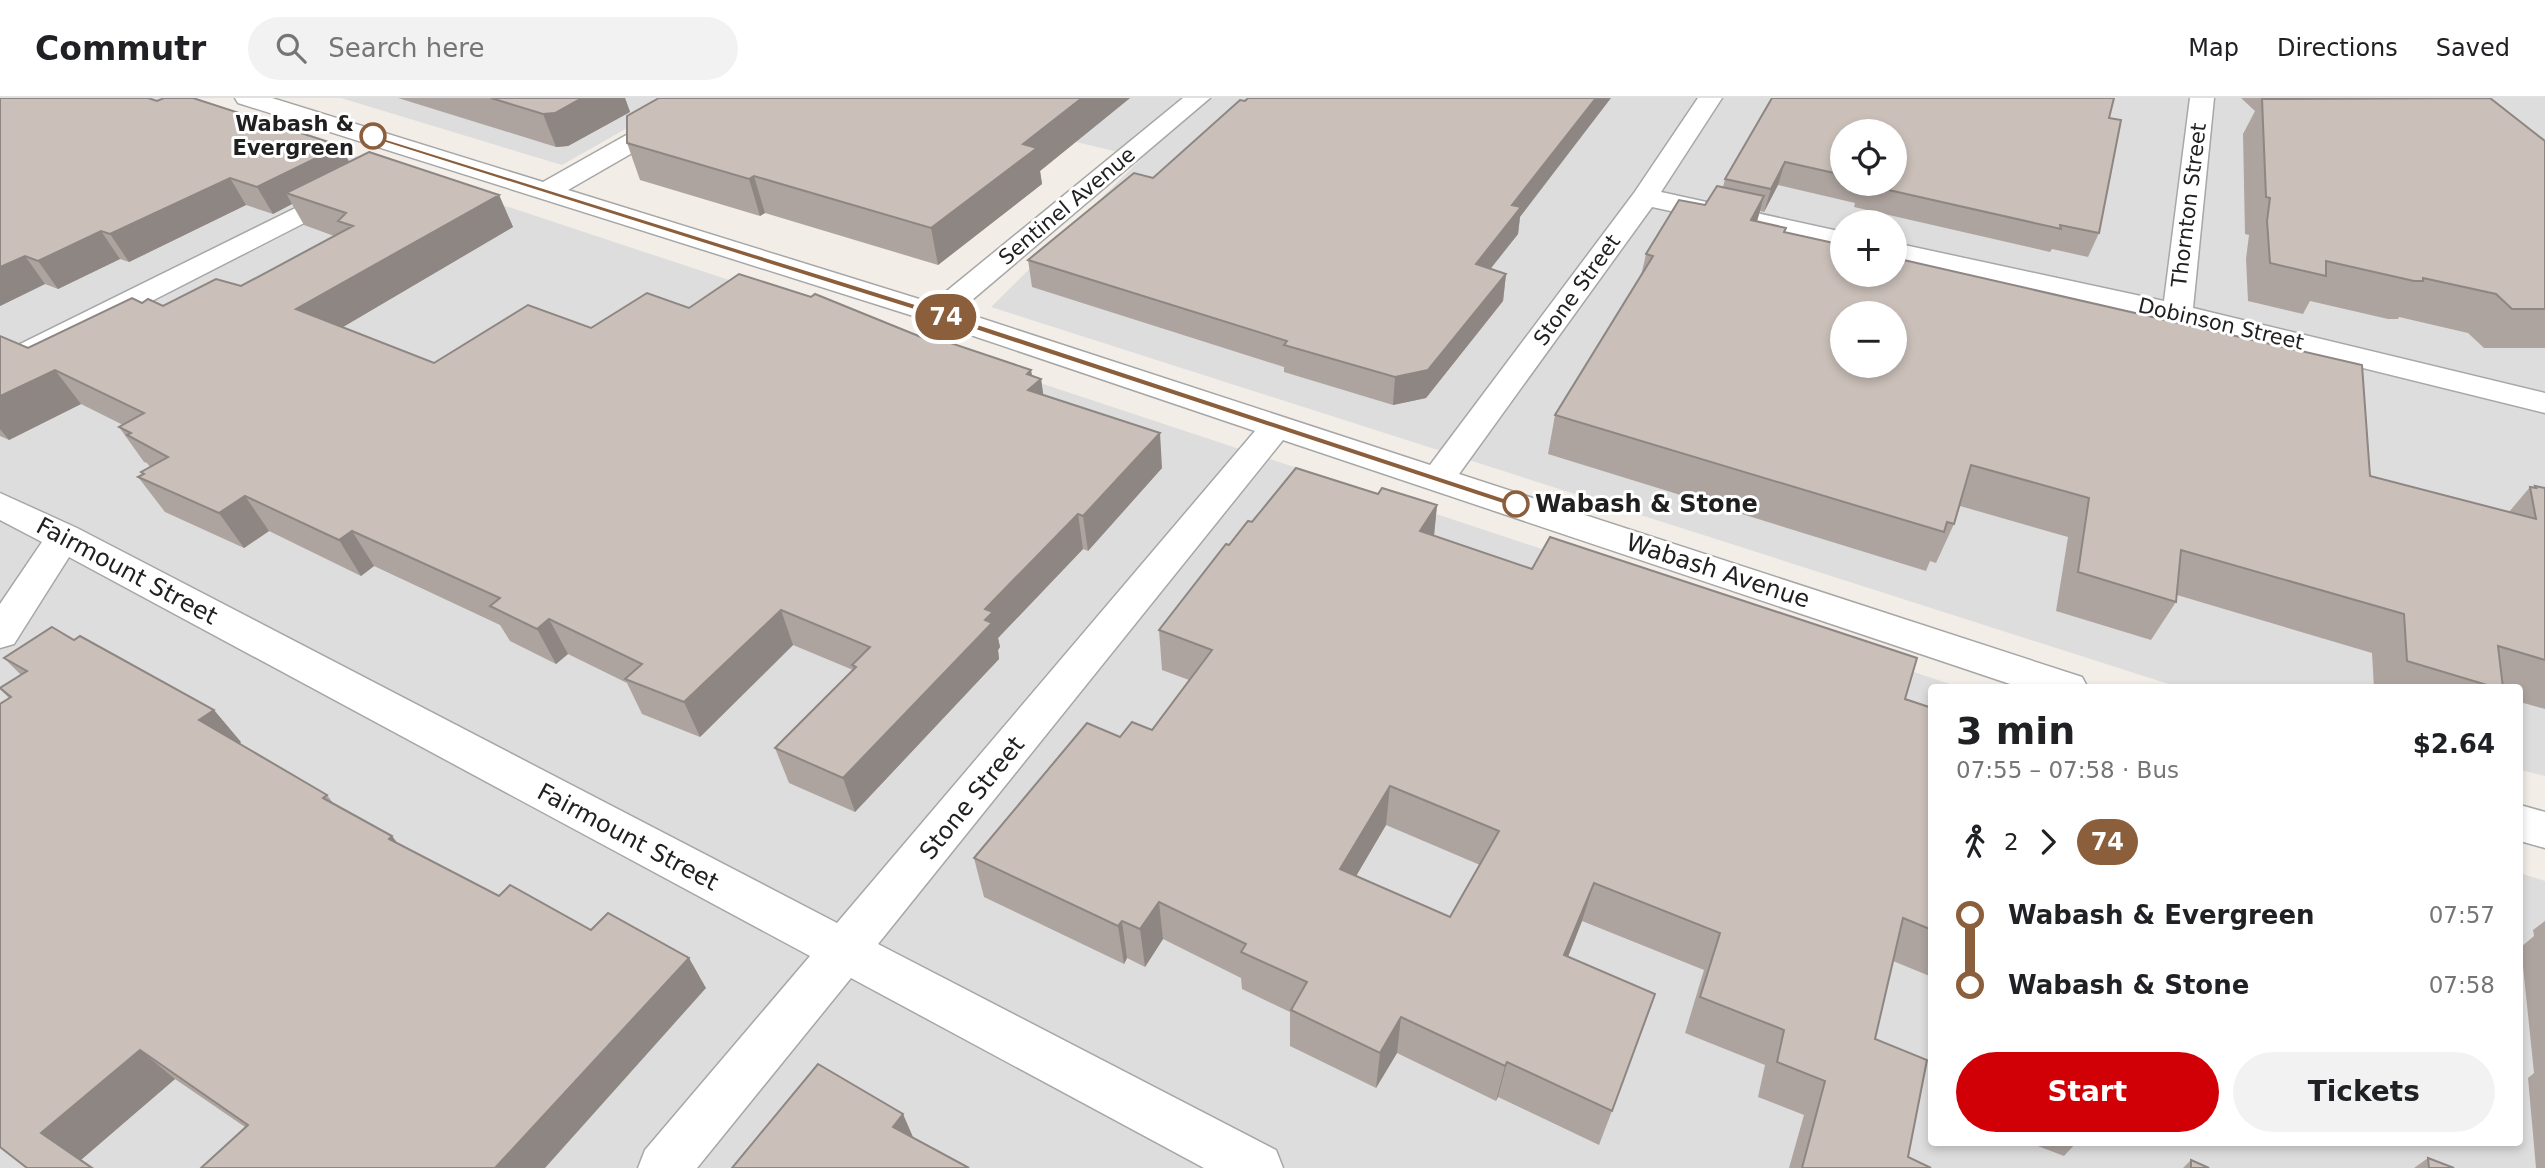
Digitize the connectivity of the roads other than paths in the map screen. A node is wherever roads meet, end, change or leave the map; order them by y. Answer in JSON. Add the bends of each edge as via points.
{"nodes":[{"id":1,"x":247,"y":98,"type":"edge"},
{"id":2,"x":710,"y":98,"type":"edge"},
{"id":3,"x":1198,"y":98,"type":"edge"},
{"id":4,"x":1710,"y":98,"type":"edge"},
{"id":5,"x":2202,"y":98,"type":"edge"},
{"id":6,"x":424,"y":151,"type":"junction"},
{"id":7,"x":547,"y":191,"type":"junction"},
{"id":8,"x":1645,"y":197,"type":"junction"},
{"id":9,"x":1830,"y":237,"type":"edge"},
{"id":10,"x":1907,"y":254,"type":"edge"},
{"id":11,"x":2177,"y":313,"type":"junction"},
{"id":12,"x":937,"y":314,"type":"junction"},
{"id":13,"x":0,"y":366,"type":"edge"},
{"id":14,"x":2545,"y":403,"type":"edge"},
{"id":15,"x":1278,"y":425,"type":"junction"},
{"id":16,"x":1438,"y":478,"type":"junction"},
{"id":17,"x":0,"y":505,"type":"edge"},
{"id":18,"x":64,"y":537,"type":"junction"},
{"id":19,"x":0,"y":634,"type":"edge"},
{"id":20,"x":2056,"y":684,"type":"edge"},
{"id":21,"x":2523,"y":824,"type":"edge"},
{"id":22,"x":2545,"y":830,"type":"edge"},
{"id":23,"x":845,"y":953,"type":"junction"},
{"id":24,"x":664,"y":1168,"type":"edge"},
{"id":25,"x":1257,"y":1168,"type":"edge"}],
"edges":[{"from":1,"to":6,"type":"street","name":"Wabash Avenue"},
{"from":2,"to":7,"type":"street"},
{"from":3,"to":12,"type":"street","name":"Sentinel Avenue"},
{"from":4,"to":8,"type":"street","name":"Stone Street"},
{"from":5,"to":11,"type":"street","name":"Thornton Street"},
{"from":6,"to":7,"type":"street","name":"Wabash Avenue"},
{"from":6,"to":13,"type":"street"},
{"from":7,"to":12,"type":"street","name":"Wabash Avenue"},
{"from":8,"to":9,"type":"street"},
{"from":8,"to":16,"type":"street","name":"Stone Street"},
{"from":10,"to":11,"type":"street","name":"Dobinson Street"},
{"from":11,"to":14,"type":"street","name":"Dobinson Street"},
{"from":12,"to":15,"type":"street","name":"Wabash Avenue"},
{"from":15,"to":16,"type":"street","name":"Wabash Avenue"},
{"from":15,"to":23,"type":"street","name":"Stone Street"},
{"from":16,"to":20,"type":"street","name":"Wabash Avenue"},
{"from":17,"to":18,"type":"street","name":"Fairmount Street"},
{"from":18,"to":19,"type":"street"},
{"from":18,"to":23,"type":"street","name":"Fairmount Street"},
{"from":21,"to":22,"type":"street"},
{"from":23,"to":24,"type":"street","name":"Stone Street"},
{"from":23,"to":25,"type":"street","name":"Fairmount Street"}]}
